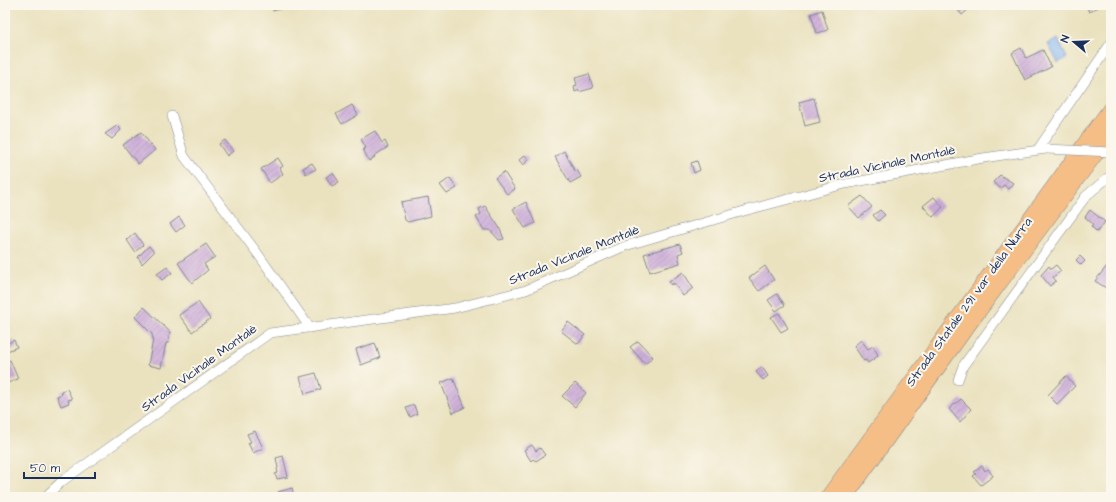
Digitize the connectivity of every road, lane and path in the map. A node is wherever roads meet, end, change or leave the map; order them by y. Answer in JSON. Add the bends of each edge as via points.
{"nodes":[{"id":1,"x":1111,"y":43,"type":"edge"},
{"id":2,"x":1111,"y":108,"type":"edge"},
{"id":3,"x":172,"y":116,"type":"dead end"},
{"id":4,"x":1111,"y":133,"type":"edge"},
{"id":5,"x":1042,"y":149,"type":"junction"},
{"id":6,"x":1111,"y":152,"type":"edge"},
{"id":7,"x":1111,"y":175,"type":"edge"},
{"id":8,"x":310,"y":328,"type":"junction"},
{"id":9,"x":958,"y":380,"type":"dead end"},
{"id":10,"x":45,"y":497,"type":"edge"},
{"id":11,"x":828,"y":497,"type":"edge"},
{"id":12,"x":845,"y":497,"type":"edge"}],
"edges":[{"from":1,"to":5,"type":"street"},
{"from":2,"to":11,"type":"highway","name":"Strada Statale 291 var della Nurra"},
{"from":3,"to":8,"type":"street","via":[[184,156]]},
{"from":4,"to":12,"type":"highway","name":"Strada Statale 291 var della Nurra","via":[[963,332]]},
{"from":5,"to":6,"type":"street","name":"Strada Vicinale Montalè","bridge":true},
{"from":5,"to":8,"type":"street","name":"Strada Vicinale Montalè","via":[[845,184],[744,211],[625,246],[526,290],[476,303]]},
{"from":7,"to":9,"type":"street","via":[[1086,196],[963,366]]},
{"from":8,"to":10,"type":"street","name":"Strada Vicinale Montalè","via":[[270,333],[60,482]]}]}
